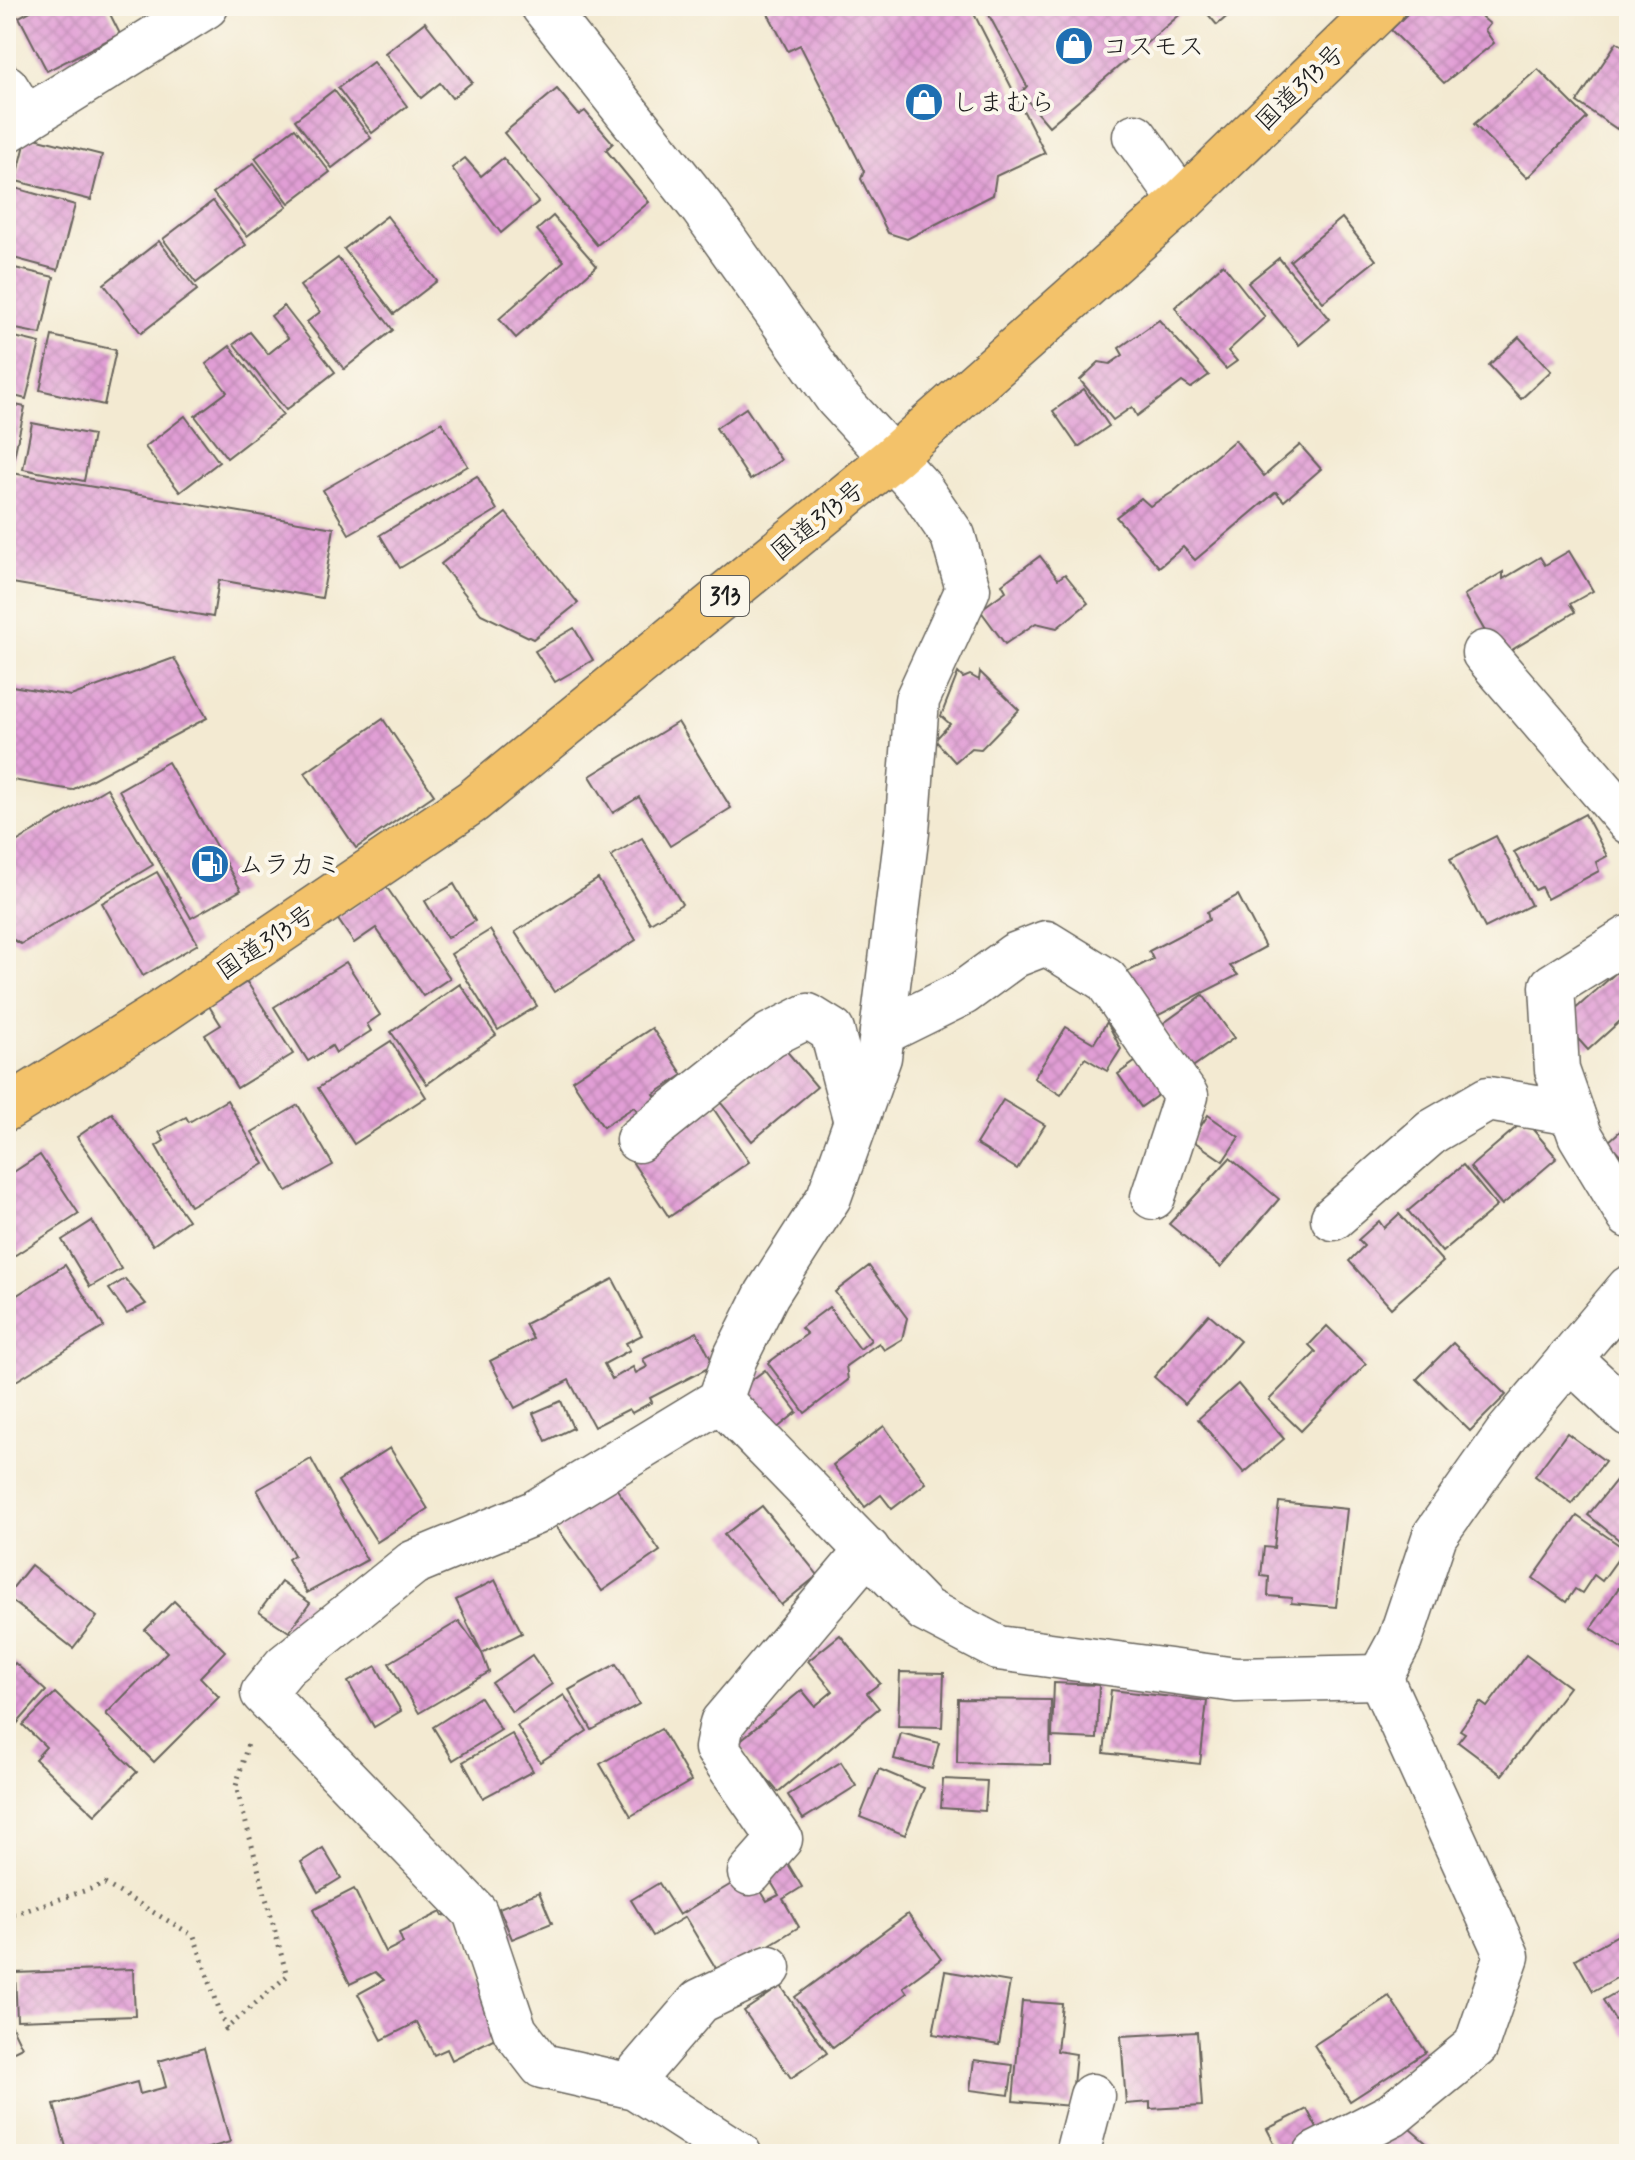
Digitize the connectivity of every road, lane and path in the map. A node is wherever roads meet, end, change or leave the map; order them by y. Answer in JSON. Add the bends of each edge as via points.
{"nodes":[{"id":1,"x":206,"y":6,"type":"edge"},
{"id":2,"x":543,"y":6,"type":"edge"},
{"id":3,"x":1383,"y":6,"type":"edge"},
{"id":4,"x":13,"y":112,"type":"edge"},
{"id":5,"x":1135,"y":136,"type":"dead end"},
{"id":6,"x":1182,"y":201,"type":"junction"},
{"id":7,"x":892,"y":458,"type":"junction"},
{"id":8,"x":1484,"y":653,"type":"dead end"},
{"id":9,"x":1629,"y":822,"type":"edge"},
{"id":10,"x":1629,"y":938,"type":"edge"},
{"id":11,"x":882,"y":1033,"type":"junction"},
{"id":12,"x":6,"y":1109,"type":"edge"},
{"id":13,"x":1572,"y":1113,"type":"junction"},
{"id":14,"x":856,"y":1122,"type":"junction"},
{"id":15,"x":638,"y":1140,"type":"dead end"},
{"id":16,"x":1153,"y":1197,"type":"dead end"},
{"id":17,"x":1629,"y":1216,"type":"edge"},
{"id":18,"x":1333,"y":1218,"type":"dead end"},
{"id":19,"x":1629,"y":1288,"type":"edge"},
{"id":20,"x":1569,"y":1358,"type":"junction"},
{"id":21,"x":720,"y":1400,"type":"junction"},
{"id":22,"x":1629,"y":1414,"type":"edge"},
{"id":23,"x":868,"y":1550,"type":"junction"},
{"id":24,"x":1380,"y":1677,"type":"junction"},
{"id":25,"x":263,"y":1693,"type":"junction"},
{"id":26,"x":750,"y":1873,"type":"dead end"},
{"id":27,"x":6,"y":1917,"type":"edge"},
{"id":28,"x":769,"y":1968,"type":"dead end"},
{"id":29,"x":628,"y":2085,"type":"junction"},
{"id":30,"x":1092,"y":2096,"type":"dead end"},
{"id":31,"x":739,"y":2154,"type":"edge"},
{"id":32,"x":1077,"y":2154,"type":"edge"},
{"id":33,"x":1316,"y":2154,"type":"edge"}],
"edges":[{"from":1,"to":4,"type":"street"},
{"from":2,"to":7,"type":"street","via":[[703,209],[837,398]]},
{"from":3,"to":6,"type":"highway","name":"国道313号","number":"313"},
{"from":5,"to":6,"type":"street"},
{"from":6,"to":7,"type":"highway","name":"国道313号","number":"313"},
{"from":7,"to":11,"type":"street","via":[[953,536],[968,589],[917,700]]},
{"from":7,"to":12,"type":"highway","name":"国道313号","number":"313","via":[[473,801],[154,1017]]},
{"from":8,"to":9,"type":"street"},
{"from":10,"to":13,"type":"street","via":[[1552,986],[1557,1070]]},
{"from":11,"to":14,"type":"street"},
{"from":11,"to":16,"type":"street","via":[[963,993],[1015,955],[1046,943],[1106,980],[1186,1096]]},
{"from":13,"to":17,"type":"street"},
{"from":13,"to":18,"type":"street","via":[[1488,1099],[1433,1131]]},
{"from":14,"to":15,"type":"street","via":[[832,1031],[808,1016],[770,1035]]},
{"from":14,"to":21,"type":"street","via":[[829,1197],[767,1294]]},
{"from":19,"to":20,"type":"street"},
{"from":20,"to":22,"type":"street"},
{"from":20,"to":24,"type":"street","via":[[1435,1535],[1400,1640]]},
{"from":21,"to":23,"type":"street"},
{"from":21,"to":25,"type":"street","via":[[534,1513],[413,1563],[285,1666]]},
{"from":23,"to":24,"type":"street","via":[[925,1610],[998,1648],[1236,1680]]},
{"from":23,"to":26,"type":"street","via":[[722,1723],[717,1748],[780,1839]]},
{"from":24,"to":33,"type":"street","via":[[1507,1956],[1476,2046],[1392,2115]]},
{"from":25,"to":27,"type":"path","via":[[236,1786],[287,1976],[226,2029],[194,1936],[105,1884]]},
{"from":25,"to":29,"type":"street","via":[[475,1912],[515,2031],[542,2066]]},
{"from":28,"to":29,"type":"street","via":[[700,2001]]},
{"from":29,"to":31,"type":"street"},
{"from":30,"to":32,"type":"street"}]}
